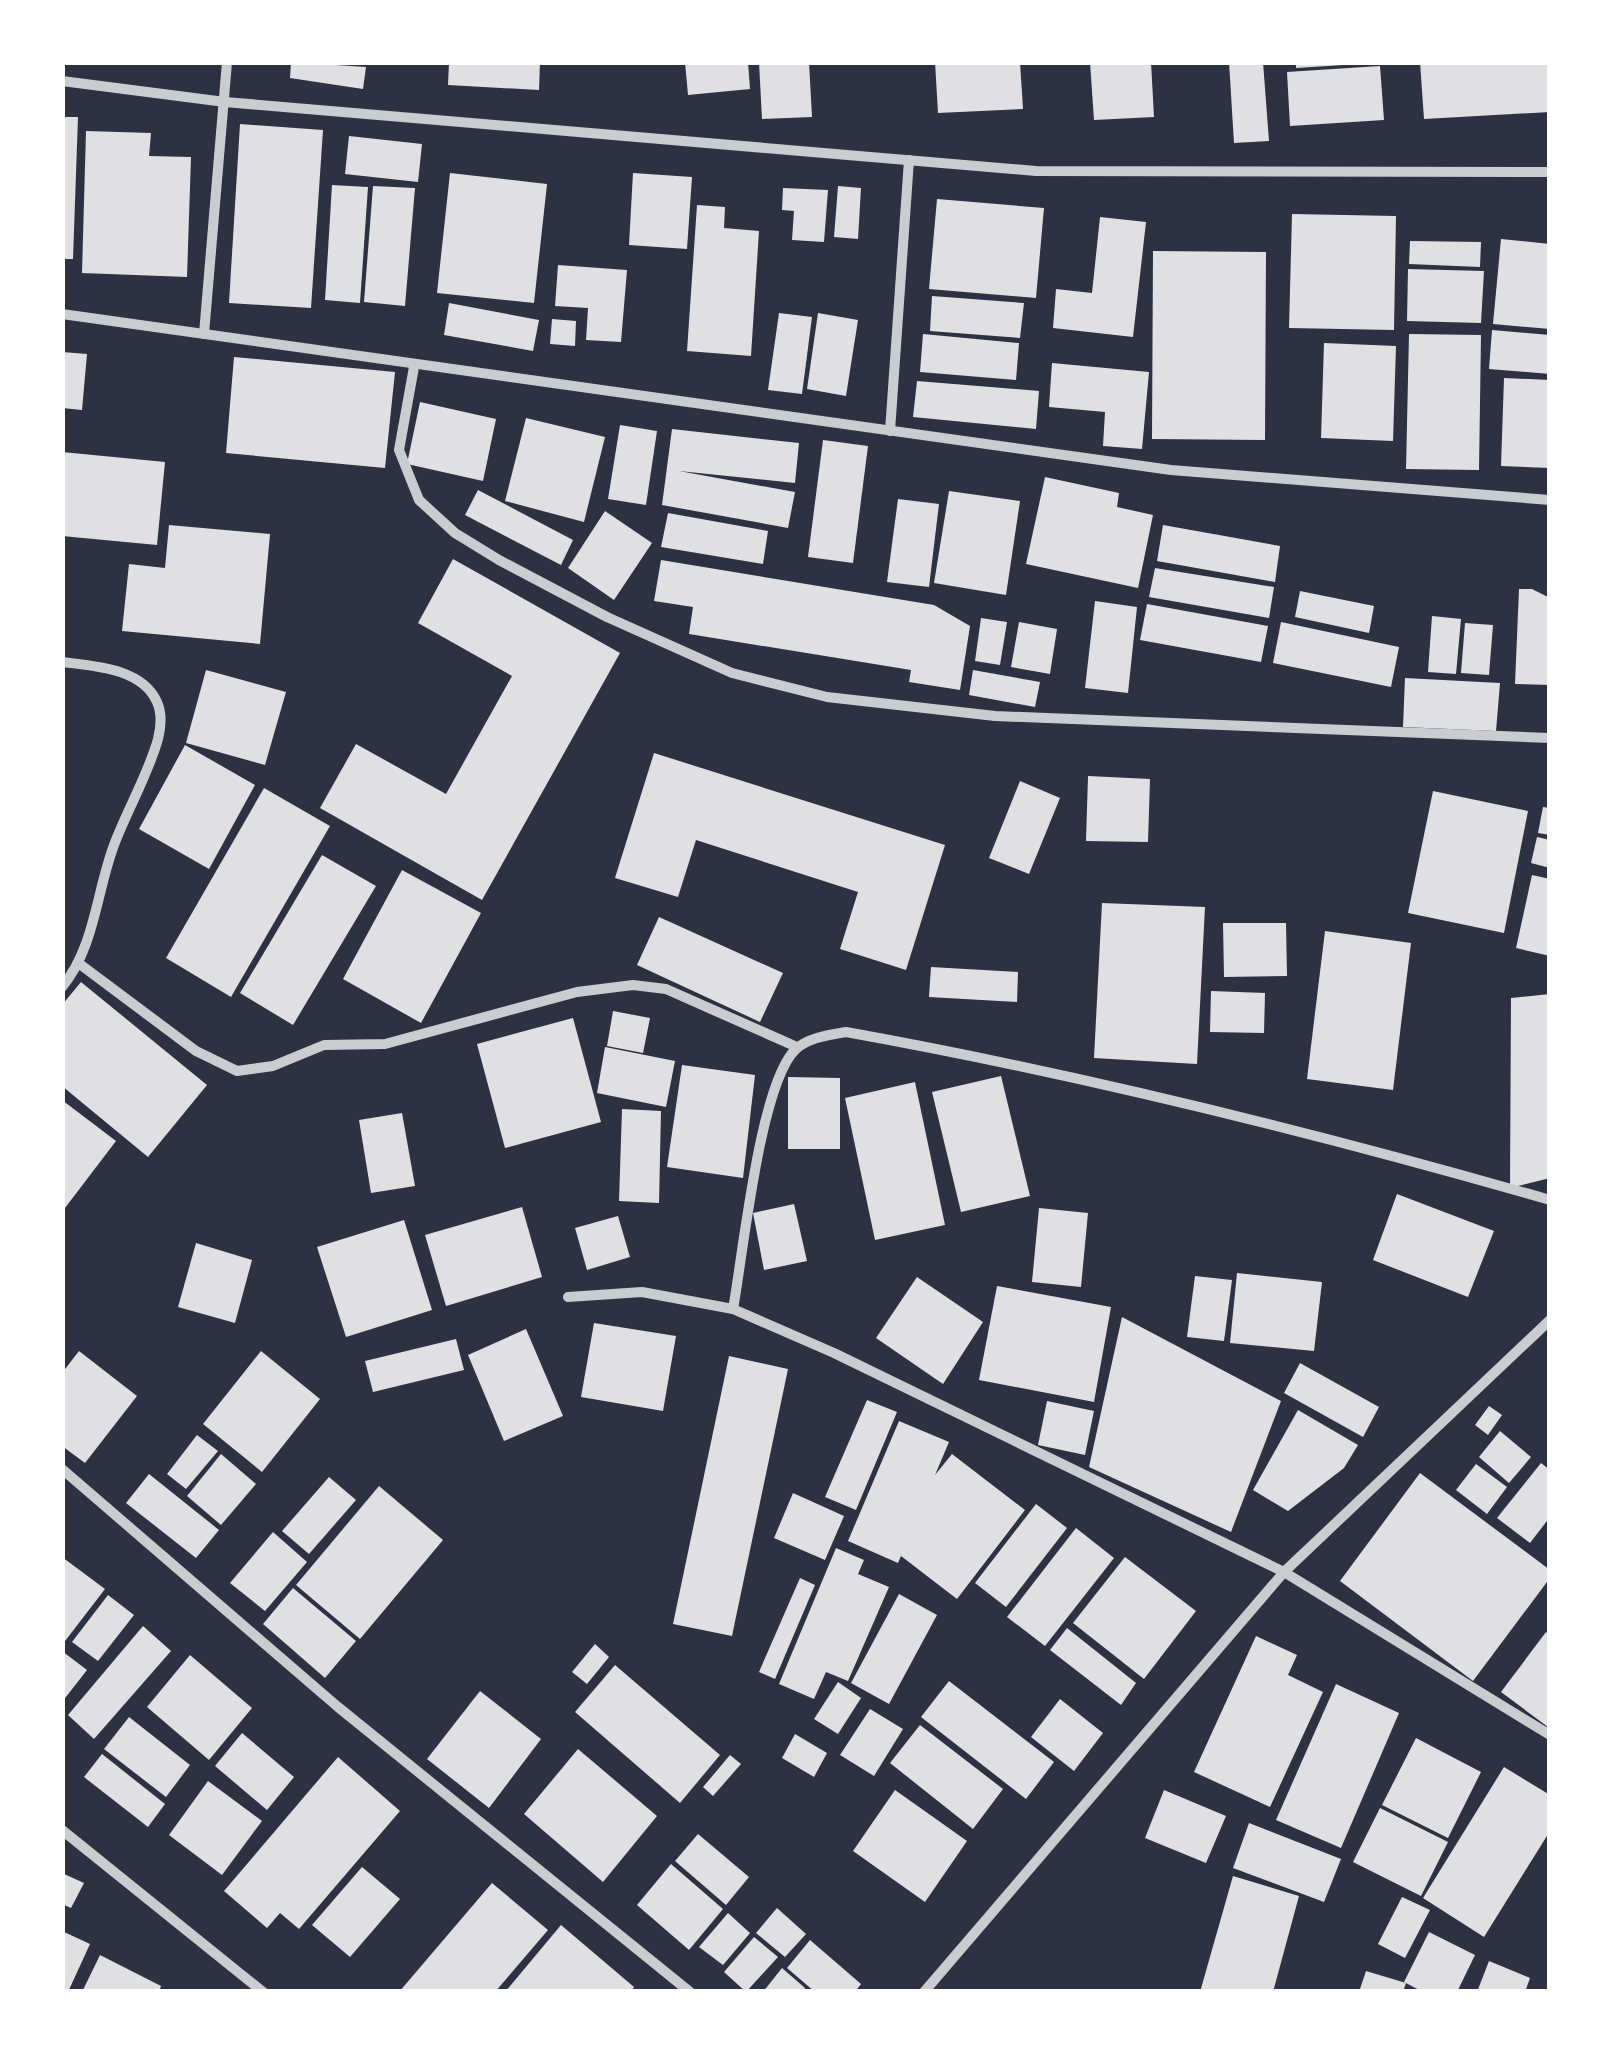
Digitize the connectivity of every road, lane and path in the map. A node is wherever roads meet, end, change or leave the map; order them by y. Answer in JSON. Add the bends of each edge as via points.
{"nodes":[{"id":1,"x":227,"y":62,"type":"edge"},
{"id":2,"x":62,"y":81,"type":"edge"},
{"id":3,"x":225,"y":102,"type":"junction"},
{"id":4,"x":910,"y":160,"type":"junction"},
{"id":5,"x":1550,"y":172,"type":"edge"},
{"id":6,"x":62,"y":314,"type":"edge"},
{"id":7,"x":204,"y":334,"type":"junction"},
{"id":8,"x":414,"y":366,"type":"junction"},
{"id":9,"x":890,"y":431,"type":"junction"},
{"id":10,"x":1550,"y":500,"type":"edge"},
{"id":11,"x":62,"y":662,"type":"edge"},
{"id":12,"x":1550,"y":738,"type":"edge"},
{"id":13,"x":81,"y":965,"type":"junction"},
{"id":14,"x":62,"y":988,"type":"edge"},
{"id":15,"x":797,"y":1048,"type":"junction"},
{"id":16,"x":1550,"y":1200,"type":"edge"},
{"id":17,"x":568,"y":1297,"type":"dead end"},
{"id":18,"x":733,"y":1310,"type":"junction"},
{"id":19,"x":1550,"y":1320,"type":"edge"},
{"id":20,"x":62,"y":1469,"type":"edge"},
{"id":21,"x":1284,"y":1572,"type":"junction"},
{"id":22,"x":1550,"y":1735,"type":"edge"},
{"id":23,"x":62,"y":1830,"type":"edge"},
{"id":24,"x":263,"y":1992,"type":"edge"},
{"id":25,"x":690,"y":1992,"type":"edge"},
{"id":26,"x":924,"y":1992,"type":"edge"}],
"edges":[{"from":1,"to":3,"type":"street"},
{"from":2,"to":3,"type":"street"},
{"from":3,"to":4,"type":"street"},
{"from":3,"to":7,"type":"street"},
{"from":4,"to":5,"type":"street","via":[[1036,171]]},
{"from":4,"to":9,"type":"street"},
{"from":6,"to":7,"type":"street"},
{"from":7,"to":8,"type":"street"},
{"from":8,"to":9,"type":"street"},
{"from":8,"to":12,"type":"street","via":[[399,450],[418,500],[454,534],[499,560],[732,673],[827,697],[996,716]]},
{"from":9,"to":10,"type":"street","via":[[1172,470]]},
{"from":11,"to":13,"type":"street","via":[[142,682],[161,717],[113,849]]},
{"from":13,"to":14,"type":"street"},
{"from":13,"to":15,"type":"street","via":[[196,1051],[237,1071],[273,1066],[324,1045],[386,1044],[558,997],[634,985],[666,989]]},
{"from":15,"to":16,"type":"street","via":[[846,1032],[1042,1068],[1324,1136]]},
{"from":15,"to":18,"type":"street","via":[[780,1070],[763,1136]]},
{"from":17,"to":18,"type":"street","via":[[642,1292]]},
{"from":18,"to":21,"type":"street"},
{"from":19,"to":21,"type":"street"},
{"from":20,"to":25,"type":"street","via":[[338,1707]]},
{"from":21,"to":22,"type":"street"},
{"from":21,"to":26,"type":"street"},
{"from":23,"to":24,"type":"street"}]}
